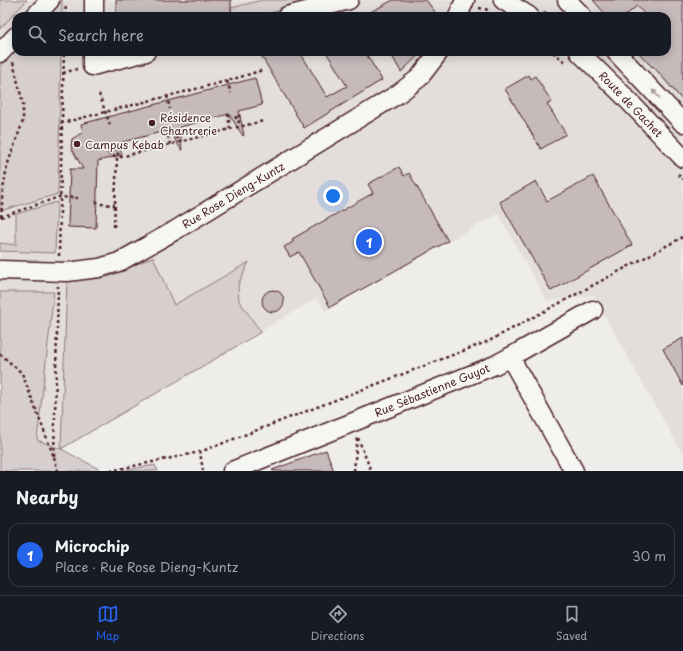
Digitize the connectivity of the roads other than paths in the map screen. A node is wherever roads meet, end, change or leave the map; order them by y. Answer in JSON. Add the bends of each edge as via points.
{"nodes":[{"id":1,"x":50,"y":0,"type":"edge"},
{"id":2,"x":94,"y":0,"type":"edge"},
{"id":3,"x":349,"y":0,"type":"edge"},
{"id":4,"x":567,"y":0,"type":"edge"},
{"id":5,"x":470,"y":4,"type":"edge"},
{"id":6,"x":497,"y":5,"type":"edge"},
{"id":7,"x":39,"y":12,"type":"edge"},
{"id":8,"x":94,"y":12,"type":"edge"},
{"id":9,"x":302,"y":12,"type":"edge"},
{"id":10,"x":462,"y":12,"type":"edge"},
{"id":11,"x":517,"y":12,"type":"edge"},
{"id":12,"x":578,"y":12,"type":"edge"},
{"id":13,"x":92,"y":56,"type":"edge"},
{"id":14,"x":131,"y":56,"type":"edge"},
{"id":15,"x":436,"y":56,"type":"edge"},
{"id":16,"x":583,"y":56,"type":"edge"},
{"id":17,"x":620,"y":56,"type":"edge"},
{"id":18,"x":683,"y":122,"type":"edge"},
{"id":19,"x":683,"y":158,"type":"edge"},
{"id":20,"x":0,"y":270,"type":"edge"},
{"id":21,"x":593,"y":310,"type":"dead end"},
{"id":22,"x":510,"y":357,"type":"junction"},
{"id":23,"x":232,"y":471,"type":"edge"},
{"id":24,"x":574,"y":471,"type":"edge"}],
"edges":[{"from":1,"to":7,"type":"street"},
{"from":2,"to":8,"type":"street"},
{"from":3,"to":9,"type":"street"},
{"from":4,"to":12,"type":"street"},
{"from":5,"to":10,"type":"street"},
{"from":6,"to":11,"type":"street"},
{"from":13,"to":14,"type":"street","via":[[92,66]]},
{"from":15,"to":20,"type":"street","name":"Rue Rose Dieng-Kuntz","via":[[419,78],[398,94],[119,262],[99,268],[67,272]]},
{"from":16,"to":19,"type":"street","name":"Route de Gachet"},
{"from":18,"to":17,"type":"street","one_way":true},
{"from":21,"to":22,"type":"street","name":"Rue Sébastienne Guyot"},
{"from":22,"to":23,"type":"street","name":"Rue Sébastienne Guyot"},
{"from":22,"to":24,"type":"street"}]}
